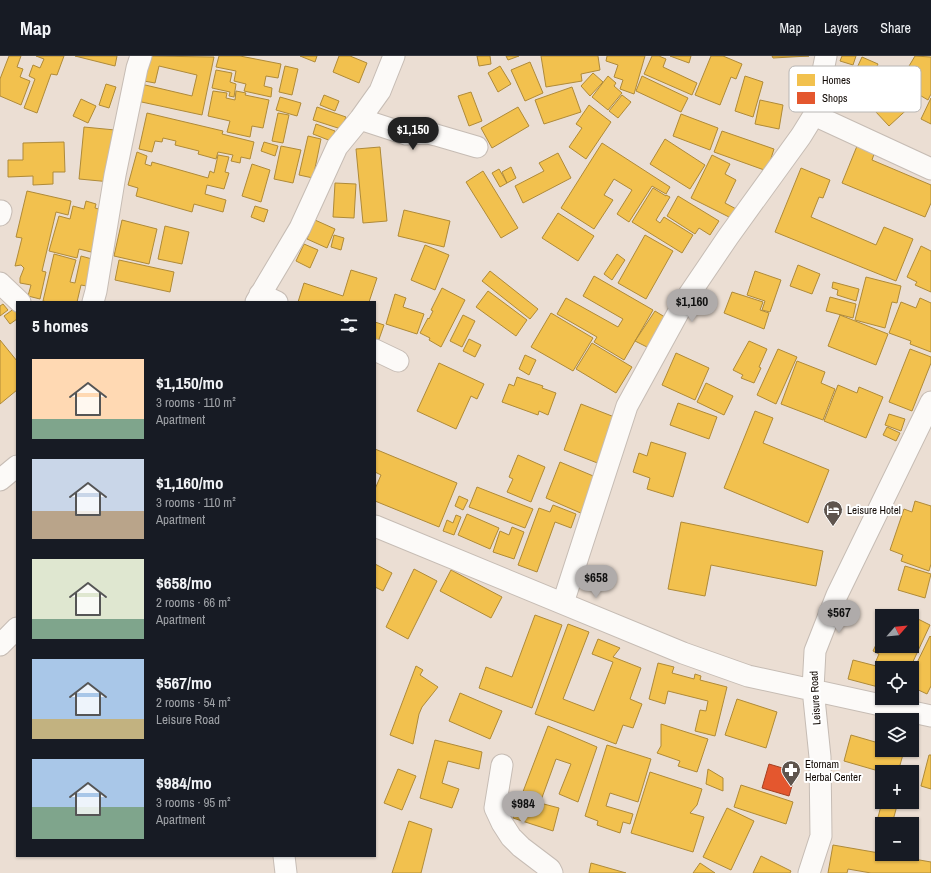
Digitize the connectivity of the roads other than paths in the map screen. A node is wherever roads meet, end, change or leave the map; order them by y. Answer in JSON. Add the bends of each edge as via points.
{"nodes":[{"id":1,"x":141,"y":56,"type":"edge"},
{"id":2,"x":394,"y":56,"type":"edge"},
{"id":3,"x":826,"y":56,"type":"edge"},
{"id":4,"x":824,"y":66,"type":"edge"},
{"id":5,"x":815,"y":112,"type":"edge"},
{"id":6,"x":814,"y":116,"type":"junction"},
{"id":7,"x":360,"y":119,"type":"junction"},
{"id":8,"x":477,"y":148,"type":"dead end"},
{"id":9,"x":931,"y":169,"type":"edge"},
{"id":10,"x":0,"y":283,"type":"edge"},
{"id":11,"x":264,"y":299,"type":"edge"},
{"id":12,"x":19,"y":301,"type":"edge"},
{"id":13,"x":93,"y":301,"type":"edge"},
{"id":14,"x":376,"y":350,"type":"edge"},
{"id":15,"x":398,"y":361,"type":"dead end"},
{"id":16,"x":931,"y":402,"type":"edge"},
{"id":17,"x":16,"y":467,"type":"edge"},
{"id":18,"x":0,"y":480,"type":"edge"},
{"id":19,"x":376,"y":526,"type":"edge"},
{"id":20,"x":563,"y":603,"type":"junction"},
{"id":21,"x":16,"y":629,"type":"edge"},
{"id":22,"x":0,"y":645,"type":"edge"},
{"id":23,"x":813,"y":689,"type":"junction"},
{"id":24,"x":931,"y":716,"type":"edge"},
{"id":25,"x":502,"y":765,"type":"dead end"},
{"id":26,"x":284,"y":857,"type":"edge"},
{"id":27,"x":286,"y":873,"type":"edge"},
{"id":28,"x":552,"y":873,"type":"edge"},
{"id":29,"x":809,"y":873,"type":"edge"}],
"edges":[{"from":1,"to":13,"type":"street","via":[[115,175]]},
{"from":2,"to":7,"type":"street","via":[[380,91]]},
{"from":3,"to":4,"type":"street"},
{"from":5,"to":6,"type":"street"},
{"from":6,"to":9,"type":"street"},
{"from":6,"to":20,"type":"street","via":[[684,302],[627,406]]},
{"from":7,"to":8,"type":"street","via":[[406,134],[428,133]]},
{"from":7,"to":11,"type":"street","via":[[337,146]]},
{"from":10,"to":12,"type":"street"},
{"from":14,"to":15,"type":"street"},
{"from":16,"to":23,"type":"street","name":"Leisure Road","via":[[837,595],[815,651]]},
{"from":17,"to":18,"type":"street"},
{"from":19,"to":20,"type":"street"},
{"from":20,"to":23,"type":"street","via":[[682,653],[748,676]]},
{"from":21,"to":22,"type":"street"},
{"from":23,"to":24,"type":"street"},
{"from":23,"to":29,"type":"street","name":"Leisure Road","via":[[820,757],[821,836]]},
{"from":25,"to":28,"type":"street","via":[[495,808],[511,837]]},
{"from":26,"to":27,"type":"street"}]}
